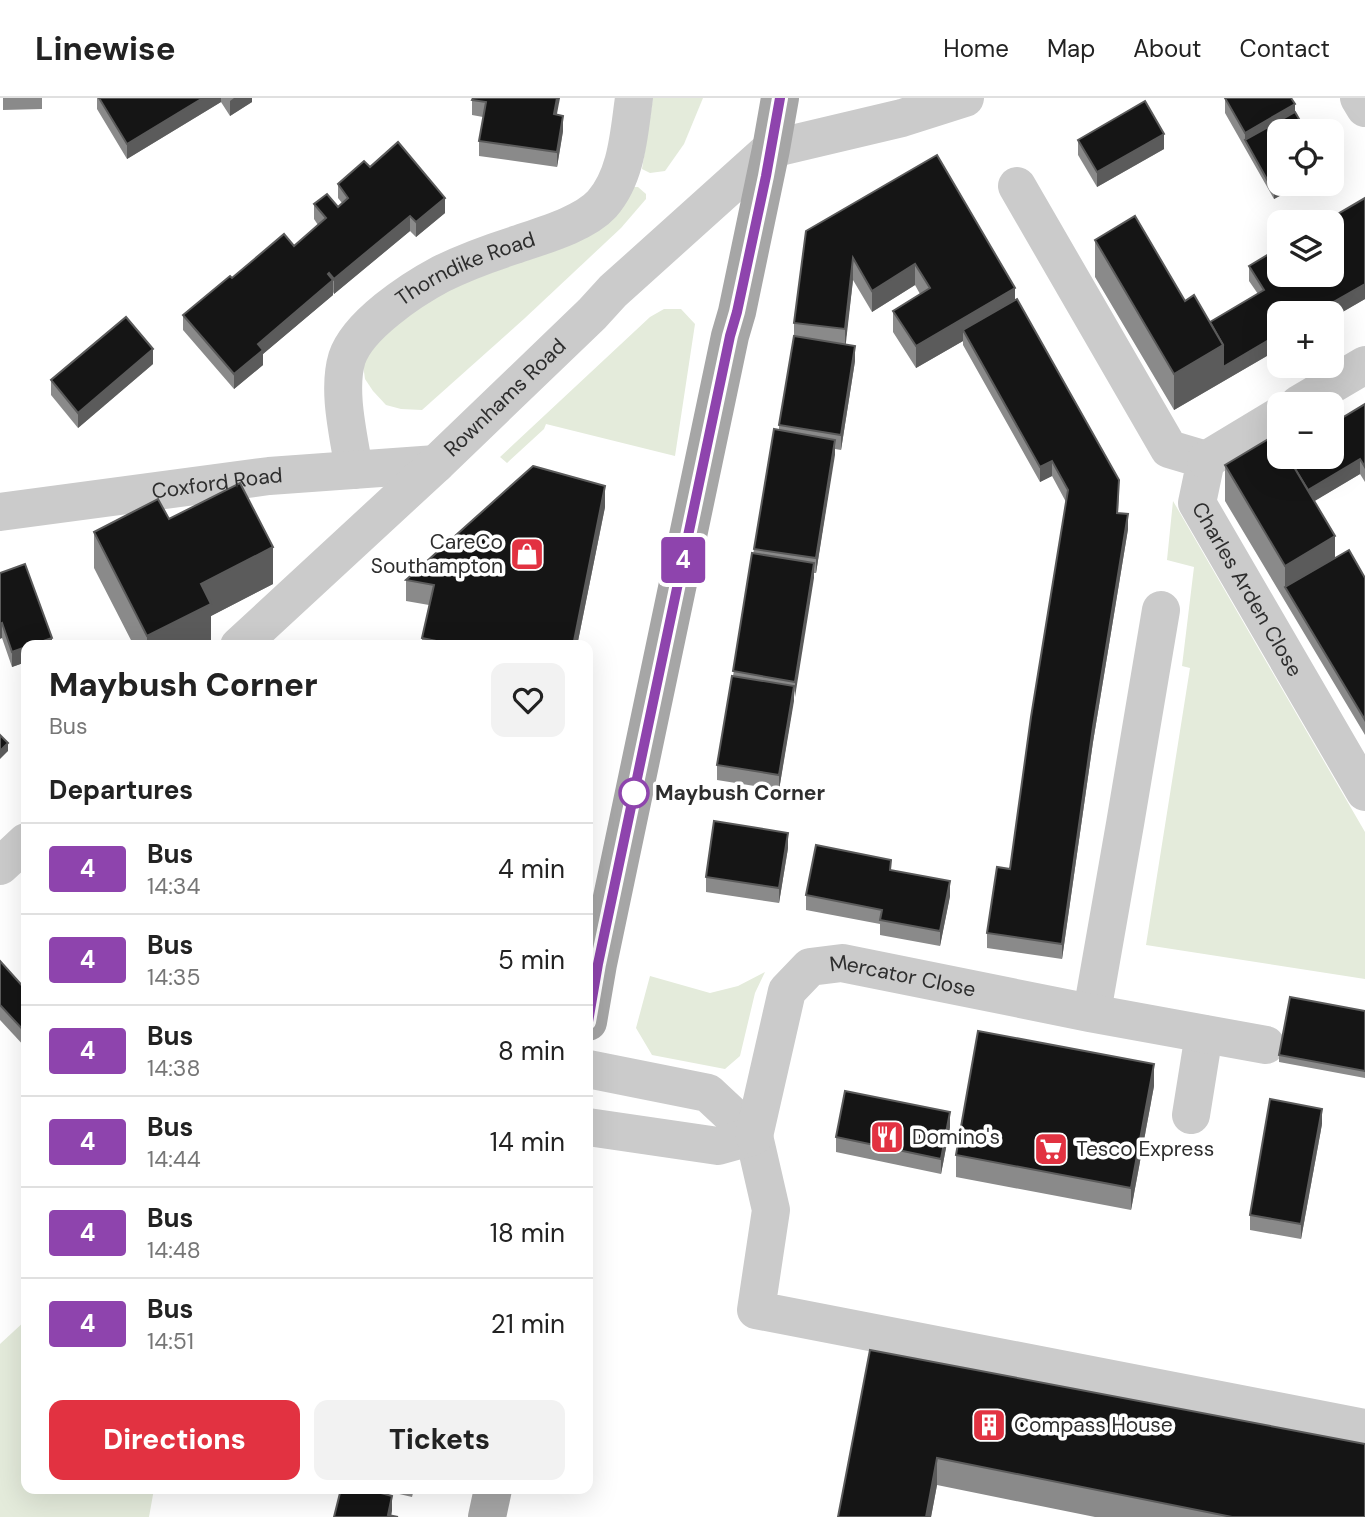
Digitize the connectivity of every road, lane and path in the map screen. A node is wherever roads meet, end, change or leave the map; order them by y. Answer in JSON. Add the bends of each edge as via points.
{"nodes":[{"id":1,"x":634,"y":98,"type":"edge"},
{"id":2,"x":780,"y":98,"type":"edge"},
{"id":3,"x":965,"y":98,"type":"edge"},
{"id":4,"x":1359,"y":98,"type":"edge"},
{"id":5,"x":1365,"y":108,"type":"edge"},
{"id":6,"x":771,"y":149,"type":"junction"},
{"id":7,"x":1017,"y":186,"type":"dead end"},
{"id":8,"x":1365,"y":365,"type":"edge"},
{"id":9,"x":1319,"y":392,"type":"edge"},
{"id":10,"x":1267,"y":423,"type":"edge"},
{"id":11,"x":1206,"y":460,"type":"junction"},
{"id":12,"x":436,"y":464,"type":"junction"},
{"id":13,"x":354,"y":470,"type":"junction"},
{"id":14,"x":0,"y":512,"type":"edge"},
{"id":15,"x":1161,"y":610,"type":"dead end"},
{"id":16,"x":245,"y":640,"type":"edge"},
{"id":17,"x":1365,"y":792,"type":"edge"},
{"id":18,"x":21,"y":847,"type":"edge"},
{"id":19,"x":0,"y":866,"type":"edge"},
{"id":20,"x":593,"y":993,"type":"edge"},
{"id":21,"x":1091,"y":1012,"type":"junction"},
{"id":22,"x":1203,"y":1034,"type":"junction"},
{"id":23,"x":1266,"y":1045,"type":"dead end"},
{"id":24,"x":593,"y":1070,"type":"edge"},
{"id":25,"x":1191,"y":1115,"type":"dead end"},
{"id":26,"x":593,"y":1128,"type":"edge"},
{"id":27,"x":754,"y":1136,"type":"junction"},
{"id":28,"x":1365,"y":1428,"type":"edge"},
{"id":29,"x":492,"y":1494,"type":"edge"},
{"id":30,"x":487,"y":1517,"type":"edge"}],
"edges":[{"from":1,"to":13,"type":"street","name":"Thorndike Road","via":[[622,167],[601,204],[552,232],[441,274],[405,297],[359,337],[347,358],[344,382]]},
{"from":2,"to":6,"type":"main road"},
{"from":3,"to":6,"type":"street"},
{"from":4,"to":5,"type":"street"},
{"from":6,"to":12,"type":"street","name":"Rownhams Road","via":[[613,291]]},
{"from":6,"to":20,"type":"main road"},
{"from":7,"to":11,"type":"street","via":[[1169,449]]},
{"from":8,"to":9,"type":"street"},
{"from":10,"to":11,"type":"street"},
{"from":11,"to":17,"type":"street","name":"Charles Arden Close","via":[[1197,503]]},
{"from":12,"to":13,"type":"street","name":"Coxford Road"},
{"from":12,"to":16,"type":"street","name":"Rownhams Road"},
{"from":13,"to":14,"type":"street","name":"Coxford Road","via":[[269,476]]},
{"from":15,"to":21,"type":"street"},
{"from":18,"to":19,"type":"street"},
{"from":21,"to":22,"type":"street","name":"Mercator Close"},
{"from":21,"to":27,"type":"street","name":"Mercator Close","via":[[842,963],[810,967],[787,991]]},
{"from":22,"to":23,"type":"street","name":"Mercator Close"},
{"from":22,"to":25,"type":"street"},
{"from":24,"to":27,"type":"street","via":[[708,1093]]},
{"from":26,"to":27,"type":"street","via":[[718,1146]]},
{"from":27,"to":28,"type":"street","via":[[771,1210],[756,1310]]},
{"from":29,"to":30,"type":"main road"}]}
